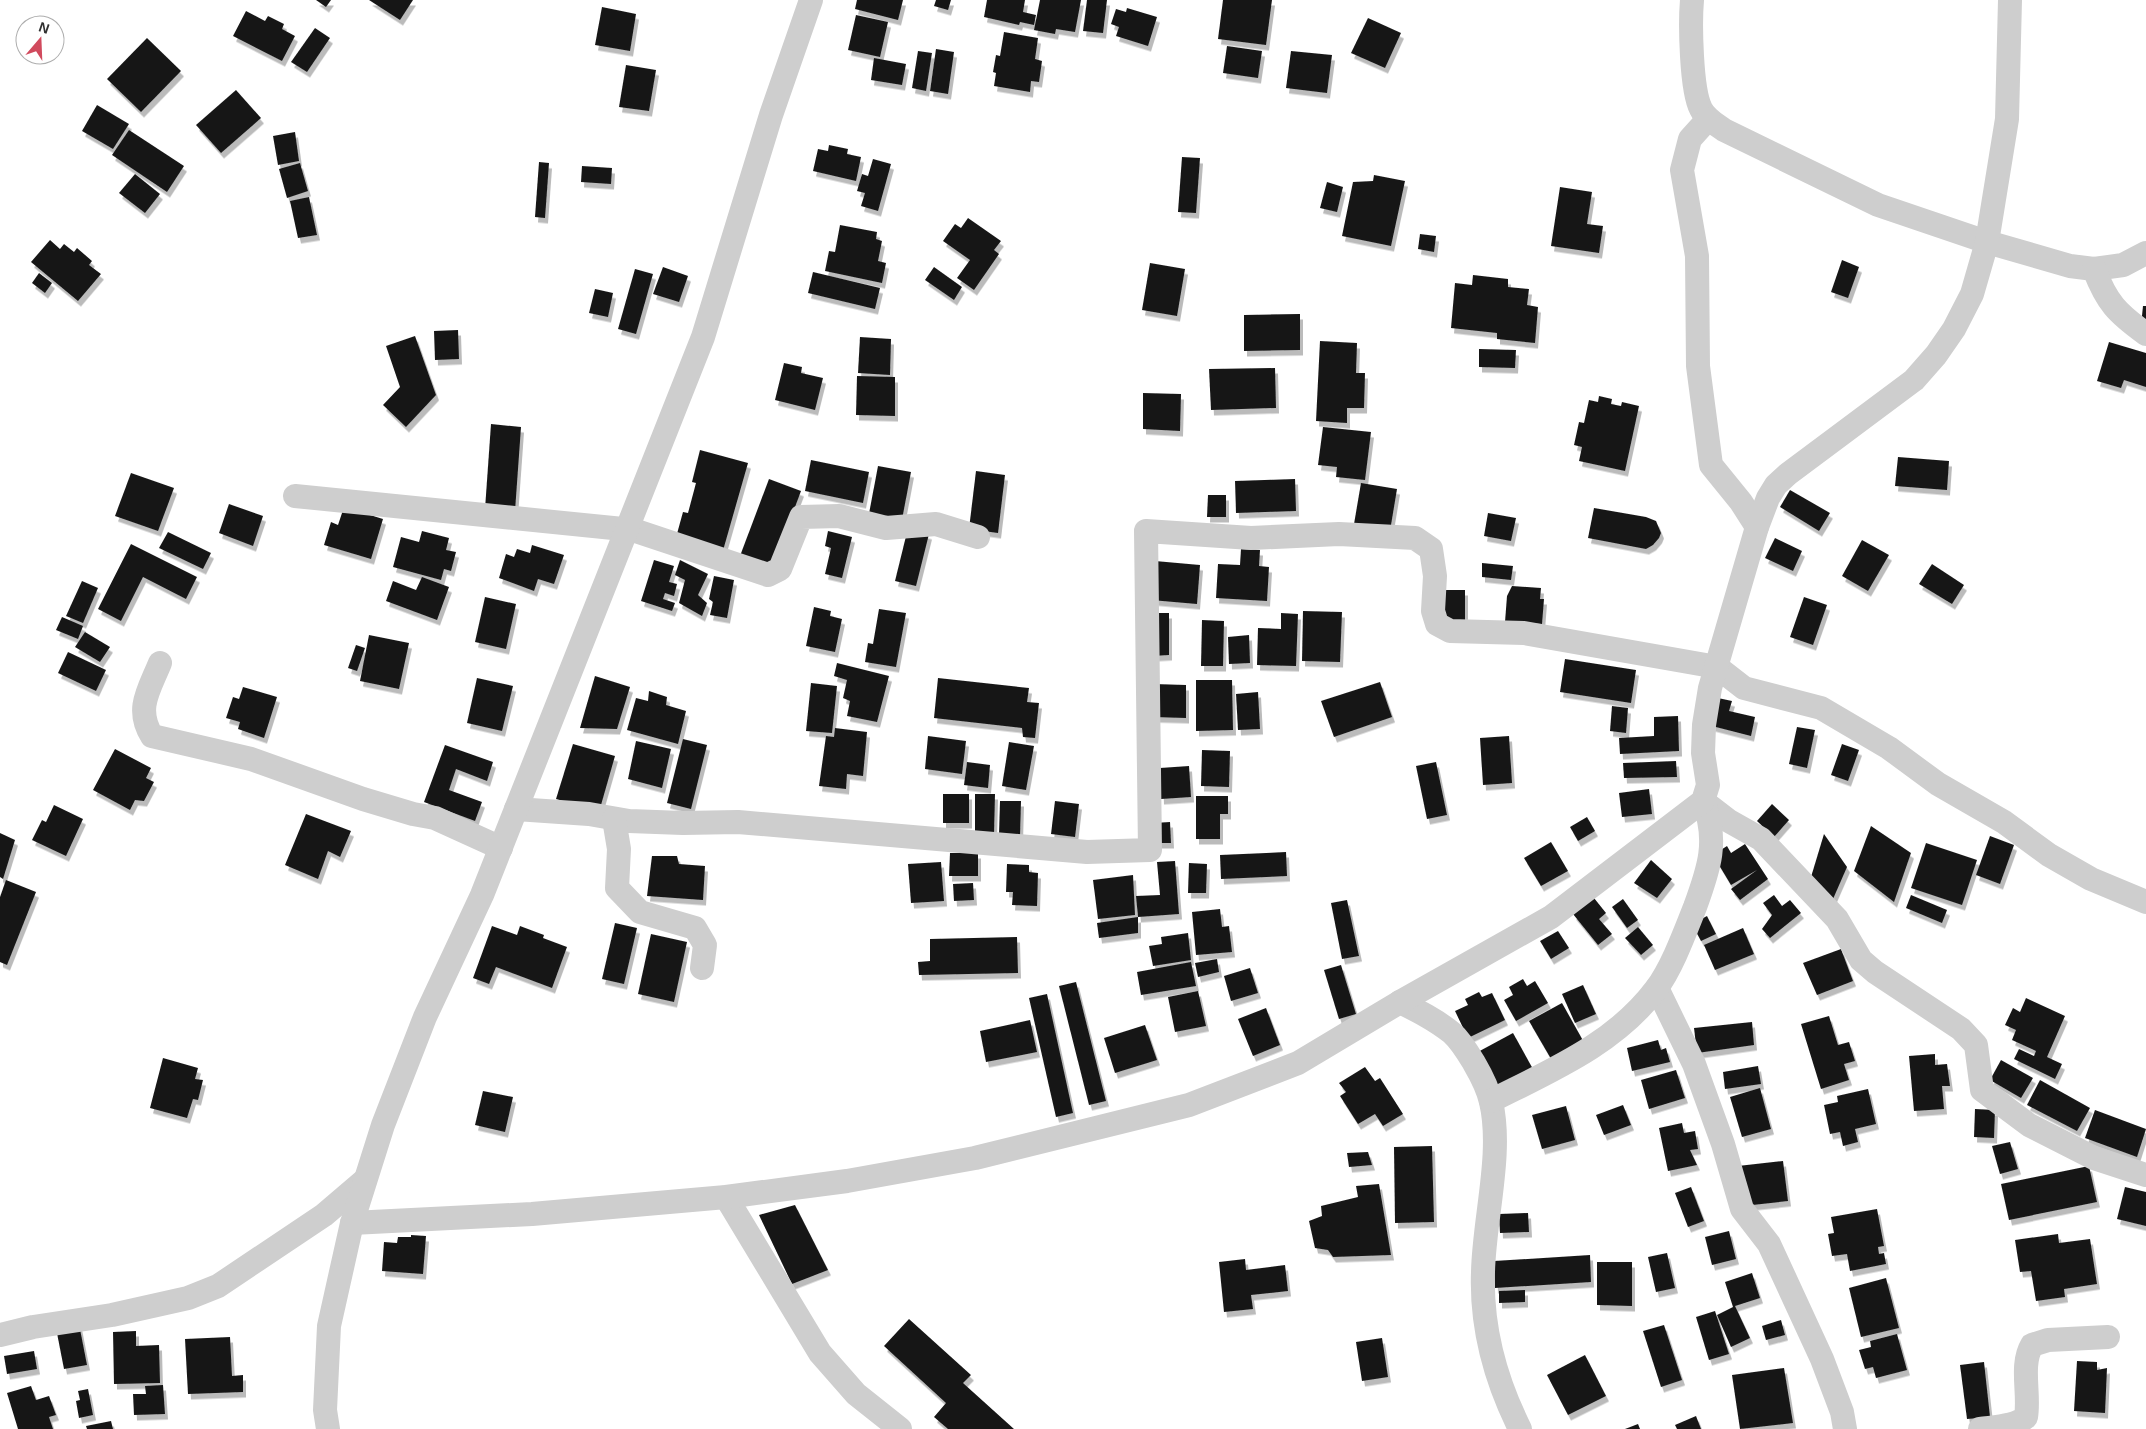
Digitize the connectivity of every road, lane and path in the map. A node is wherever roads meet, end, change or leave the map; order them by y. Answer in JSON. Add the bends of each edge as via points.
{"nodes":[{"id":1,"x":811,"y":0,"type":"edge"},
{"id":2,"x":1692,"y":0,"type":"edge"},
{"id":3,"x":2010,"y":0,"type":"edge"},
{"id":4,"x":1708,"y":119,"type":"junction"},
{"id":5,"x":1987,"y":242,"type":"junction"},
{"id":6,"x":2146,"y":253,"type":"edge"},
{"id":7,"x":2094,"y":269,"type":"junction"},
{"id":8,"x":2146,"y":334,"type":"edge"},
{"id":9,"x":295,"y":496,"type":"dead end"},
{"id":10,"x":1758,"y":527,"type":"junction"},
{"id":11,"x":978,"y":538,"type":"dead end"},
{"id":12,"x":160,"y":663,"type":"dead end"},
{"id":13,"x":1717,"y":667,"type":"junction"},
{"id":14,"x":1703,"y":801,"type":"junction"},
{"id":15,"x":516,"y":808,"type":"junction"},
{"id":16,"x":614,"y":819,"type":"junction"},
{"id":17,"x":500,"y":848,"type":"junction"},
{"id":18,"x":2146,"y":902,"type":"edge"},
{"id":19,"x":702,"y":968,"type":"dead end"},
{"id":20,"x":1657,"y":988,"type":"junction"},
{"id":21,"x":1400,"y":1002,"type":"junction"},
{"id":22,"x":1491,"y":1101,"type":"junction"},
{"id":23,"x":2146,"y":1175,"type":"edge"},
{"id":24,"x":366,"y":1180,"type":"junction"},
{"id":25,"x":726,"y":1197,"type":"junction"},
{"id":26,"x":352,"y":1222,"type":"junction"},
{"id":27,"x":0,"y":1335,"type":"edge"},
{"id":28,"x":2108,"y":1337,"type":"dead end"},
{"id":29,"x":328,"y":1429,"type":"edge"},
{"id":30,"x":900,"y":1429,"type":"edge"},
{"id":31,"x":1520,"y":1429,"type":"edge"},
{"id":32,"x":1845,"y":1429,"type":"edge"},
{"id":33,"x":1980,"y":1429,"type":"edge"}],
"edges":[{"from":1,"to":15,"type":"street","via":[[771,115],[703,337]]},
{"from":2,"to":4,"type":"street","via":[[1690,20],[1694,78],[1700,108]]},
{"from":3,"to":5,"type":"street","via":[[2007,119]]},
{"from":4,"to":5,"type":"street","via":[[1724,130],[1878,205]]},
{"from":4,"to":10,"type":"street","via":[[1690,139],[1682,170],[1698,256],[1698,366],[1711,465]]},
{"from":5,"to":7,"type":"street","via":[[2070,266]]},
{"from":5,"to":10,"type":"street","via":[[1972,294],[1936,355],[1914,380],[1776,485]]},
{"from":6,"to":7,"type":"street","via":[[2123,265]]},
{"from":7,"to":8,"type":"street","via":[[2104,295],[2124,319]]},
{"from":9,"to":11,"type":"street","via":[[633,530],[768,575],[780,569],[801,517],[839,516],[886,528],[936,524]]},
{"from":10,"to":13,"type":"street"},
{"from":12,"to":17,"type":"street","via":[[142,711],[144,724],[152,736],[251,759],[363,799],[435,818]]},
{"from":13,"to":14,"type":"street","via":[[1704,725],[1703,753],[1708,785]]},
{"from":13,"to":16,"type":"street","via":[[1524,633],[1450,631],[1438,624],[1434,611],[1435,576],[1430,549],[1416,538],[1339,534],[1251,538],[1146,531],[1150,850],[1087,852],[738,822]]},
{"from":13,"to":18,"type":"street","via":[[1744,688],[1821,708],[1890,748],[1938,784],[2004,822],[2049,855],[2091,879]]},
{"from":14,"to":20,"type":"street","via":[[1710,817],[1712,842],[1708,872],[1682,939]]},
{"from":14,"to":21,"type":"street","via":[[1551,917]]},
{"from":14,"to":23,"type":"street","via":[[1761,839],[1837,919],[1861,960],[1961,1029],[1976,1045],[1982,1090],[2037,1129],[2094,1158]]},
{"from":15,"to":16,"type":"street"},
{"from":15,"to":17,"type":"street"},
{"from":16,"to":19,"type":"street","via":[[619,849],[617,888],[640,912],[695,928],[705,945]]},
{"from":17,"to":24,"type":"street","via":[[482,895],[425,1017],[383,1125]]},
{"from":20,"to":22,"type":"street","via":[[1633,1016],[1598,1045]]},
{"from":20,"to":32,"type":"street","via":[[1694,1064],[1742,1209],[1769,1244],[1822,1359]]},
{"from":21,"to":22,"type":"street","via":[[1453,1034],[1468,1052]]},
{"from":21,"to":25,"type":"street","via":[[1298,1062],[1189,1105],[975,1158],[847,1182]]},
{"from":22,"to":31,"type":"street","via":[[1494,1134],[1483,1273],[1487,1336],[1506,1400]]},
{"from":24,"to":26,"type":"street"},
{"from":24,"to":27,"type":"street","via":[[324,1216],[218,1286],[188,1298]]},
{"from":25,"to":26,"type":"street","via":[[532,1214]]},
{"from":25,"to":30,"type":"street","via":[[820,1353],[856,1394]]},
{"from":26,"to":29,"type":"street","via":[[329,1326],[325,1410]]},
{"from":28,"to":33,"type":"street","via":[[2048,1340],[2032,1345],[2026,1361],[2026,1417],[2012,1424]]}]}
